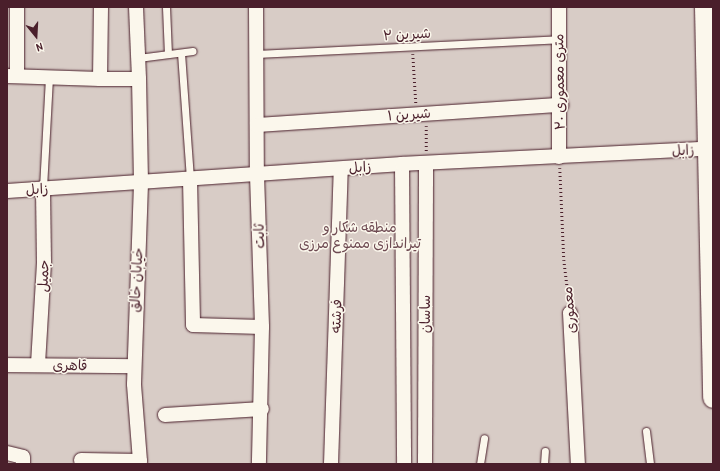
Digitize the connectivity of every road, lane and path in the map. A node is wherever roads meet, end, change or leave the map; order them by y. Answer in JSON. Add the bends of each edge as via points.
{"nodes":[{"id":1,"x":17,"y":7,"type":"edge"},
{"id":2,"x":101,"y":7,"type":"edge"},
{"id":3,"x":136,"y":7,"type":"edge"},
{"id":4,"x":166,"y":7,"type":"edge"},
{"id":5,"x":256,"y":7,"type":"edge"},
{"id":6,"x":559,"y":7,"type":"edge"},
{"id":7,"x":705,"y":7,"type":"edge"},
{"id":8,"x":559,"y":39,"type":"junction"},
{"id":9,"x":413,"y":46,"type":"junction"},
{"id":10,"x":193,"y":51,"type":"dead end"},
{"id":11,"x":181,"y":53,"type":"junction"},
{"id":12,"x":168,"y":54,"type":"junction"},
{"id":13,"x":256,"y":54,"type":"junction"},
{"id":14,"x":138,"y":58,"type":"junction"},
{"id":15,"x":12,"y":76,"type":"edge"},
{"id":16,"x":49,"y":77,"type":"junction"},
{"id":17,"x":100,"y":79,"type":"junction"},
{"id":18,"x":139,"y":79,"type":"junction"},
{"id":19,"x":561,"y":105,"type":"junction"},
{"id":20,"x":421,"y":114,"type":"junction"},
{"id":21,"x":257,"y":125,"type":"junction"},
{"id":22,"x":711,"y":149,"type":"edge"},
{"id":23,"x":560,"y":157,"type":"junction"},
{"id":24,"x":426,"y":163,"type":"junction"},
{"id":25,"x":402,"y":164,"type":"junction"},
{"id":26,"x":341,"y":169,"type":"junction"},
{"id":27,"x":257,"y":175,"type":"junction"},
{"id":28,"x":190,"y":179,"type":"junction"},
{"id":29,"x":141,"y":182,"type":"junction"},
{"id":30,"x":43,"y":188,"type":"junction"},
{"id":31,"x":7,"y":191,"type":"edge"},
{"id":32,"x":570,"y":313,"type":"joint"},
{"id":33,"x":262,"y":327,"type":"junction"},
{"id":34,"x":38,"y":364,"type":"junction"},
{"id":35,"x":7,"y":365,"type":"edge"},
{"id":36,"x":134,"y":366,"type":"junction"},
{"id":37,"x":713,"y":398,"type":"edge"},
{"id":38,"x":262,"y":409,"type":"junction"},
{"id":39,"x":165,"y":415,"type":"dead end"},
{"id":40,"x":646,"y":431,"type":"dead end"},
{"id":41,"x":484,"y":438,"type":"dead end"},
{"id":42,"x":544,"y":451,"type":"dead end"},
{"id":43,"x":7,"y":453,"type":"edge"},
{"id":44,"x":82,"y":460,"type":"dead end"},
{"id":45,"x":140,"y":463,"type":"edge"},
{"id":46,"x":23,"y":464,"type":"edge"},
{"id":47,"x":258,"y":464,"type":"edge"},
{"id":48,"x":331,"y":464,"type":"edge"},
{"id":49,"x":404,"y":464,"type":"edge"},
{"id":50,"x":425,"y":464,"type":"edge"},
{"id":51,"x":480,"y":464,"type":"edge"},
{"id":52,"x":544,"y":464,"type":"edge"},
{"id":53,"x":578,"y":464,"type":"edge"},
{"id":54,"x":650,"y":464,"type":"edge"}],
"edges":[{"from":1,"to":15,"type":"street"},
{"from":2,"to":17,"type":"street"},
{"from":3,"to":14,"type":"street","name":"خیابان خالق"},
{"from":4,"to":12,"type":"lane"},
{"from":5,"to":13,"type":"street","name":"ثابت"},
{"from":6,"to":8,"type":"street","name":"۲۰ متری معموری"},
{"from":7,"to":22,"type":"main road"},
{"from":8,"to":9,"type":"lane","name":"شیرین ۲"},
{"from":8,"to":19,"type":"street","name":"۲۰ متری معموری"},
{"from":9,"to":13,"type":"lane","name":"شیرین ۲"},
{"from":9,"to":20,"type":"path"},
{"from":10,"to":11,"type":"lane"},
{"from":11,"to":12,"type":"lane"},
{"from":11,"to":28,"type":"lane"},
{"from":12,"to":14,"type":"lane"},
{"from":13,"to":21,"type":"street","name":"ثابت"},
{"from":14,"to":18,"type":"street","name":"خیابان خالق"},
{"from":15,"to":16,"type":"street"},
{"from":16,"to":17,"type":"street"},
{"from":16,"to":30,"type":"lane"},
{"from":17,"to":18,"type":"street"},
{"from":18,"to":29,"type":"street","name":"خیابان خالق"},
{"from":19,"to":20,"type":"street","name":"شیرین ۱"},
{"from":19,"to":23,"type":"street","name":"۲۰ متری معموری"},
{"from":20,"to":21,"type":"street","name":"شیرین ۱"},
{"from":20,"to":24,"type":"path"},
{"from":21,"to":27,"type":"street","name":"ثابت"},
{"from":22,"to":23,"type":"street","name":"زابل"},
{"from":22,"to":37,"type":"main road"},
{"from":23,"to":24,"type":"street","name":"زابل"},
{"from":23,"to":32,"type":"path","name":"معموری","via":[[564,260]]},
{"from":24,"to":25,"type":"street","name":"زابل"},
{"from":24,"to":50,"type":"street","name":"ساسان"},
{"from":25,"to":26,"type":"street","name":"زابل"},
{"from":25,"to":49,"type":"street","name":"ساسان"},
{"from":26,"to":27,"type":"street","name":"زابل"},
{"from":26,"to":48,"type":"street","name":"فرشته"},
{"from":27,"to":28,"type":"street","name":"زابل"},
{"from":27,"to":33,"type":"street","name":"ثابت"},
{"from":28,"to":29,"type":"street","name":"زابل"},
{"from":28,"to":33,"type":"street","via":[[193,325]]},
{"from":29,"to":30,"type":"street","name":"زابل"},
{"from":29,"to":36,"type":"street","name":"خیابان خالق"},
{"from":30,"to":31,"type":"street","name":"زابل"},
{"from":30,"to":34,"type":"street","name":"جمیل","via":[[44,262]]},
{"from":32,"to":53,"type":"street","name":"معموری"},
{"from":33,"to":38,"type":"street","name":"ثابت"},
{"from":34,"to":35,"type":"street","name":"قاهری"},
{"from":34,"to":36,"type":"street","name":"قاهری"},
{"from":36,"to":45,"type":"street","name":"خیابان خالق"},
{"from":38,"to":39,"type":"street"},
{"from":38,"to":47,"type":"street","name":"ثابت"},
{"from":40,"to":54,"type":"lane"},
{"from":41,"to":51,"type":"lane"},
{"from":42,"to":52,"type":"lane"},
{"from":43,"to":46,"type":"street","via":[[24,457]]},
{"from":44,"to":45,"type":"street","name":"خیابان خالق"}]}
